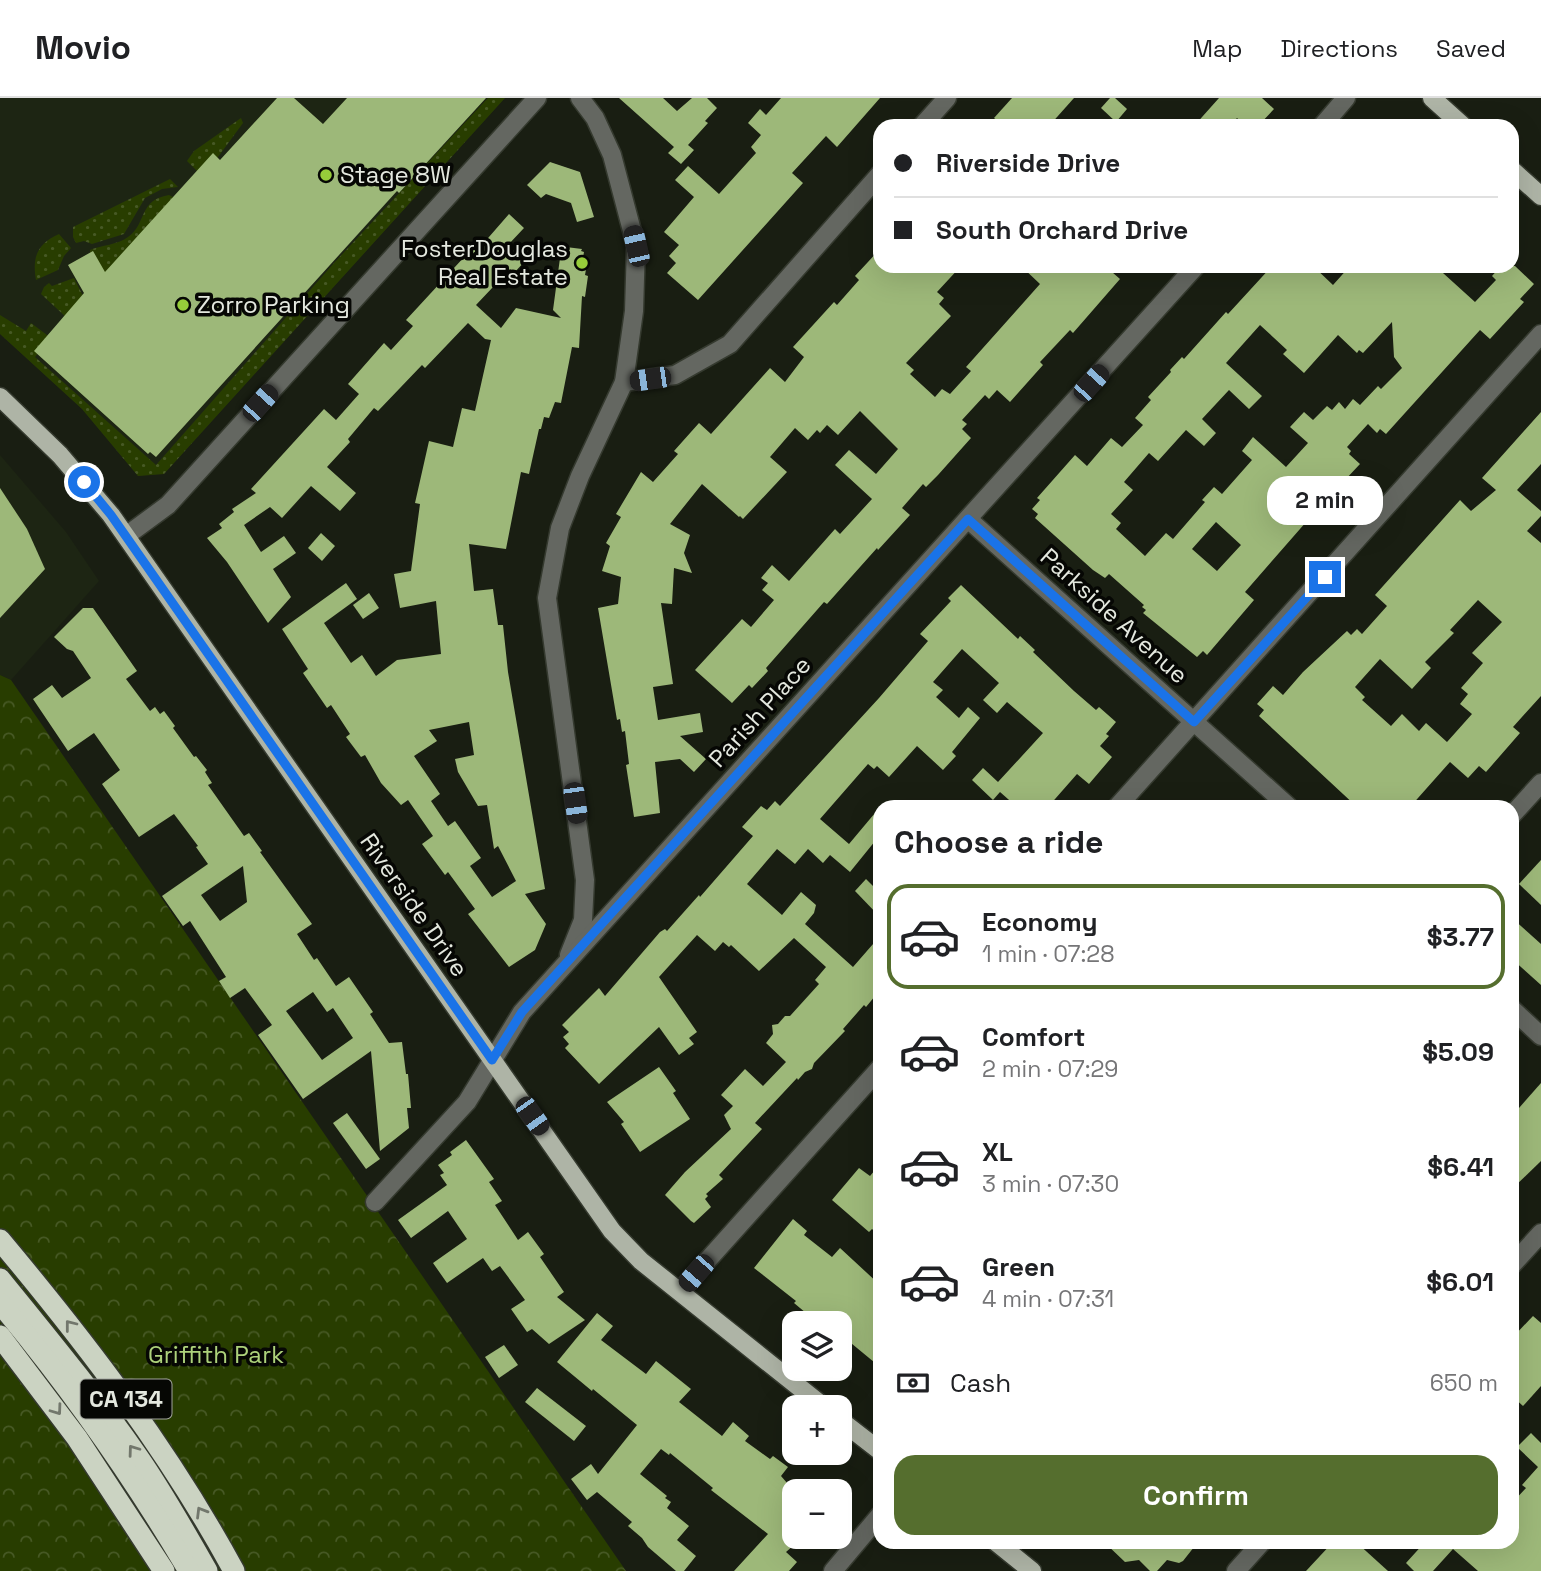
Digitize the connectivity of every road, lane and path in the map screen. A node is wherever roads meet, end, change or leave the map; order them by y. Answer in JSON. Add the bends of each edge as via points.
{"nodes":[{"id":1,"x":537,"y":98,"type":"edge"},
{"id":2,"x":580,"y":98,"type":"edge"},
{"id":3,"x":947,"y":98,"type":"edge"},
{"id":4,"x":1346,"y":98,"type":"edge"},
{"id":5,"x":1432,"y":98,"type":"edge"},
{"id":6,"x":928,"y":119,"type":"edge"},
{"id":7,"x":1328,"y":119,"type":"edge"},
{"id":8,"x":1455,"y":119,"type":"edge"},
{"id":9,"x":1519,"y":176,"type":"edge"},
{"id":10,"x":873,"y":182,"type":"edge"},
{"id":11,"x":1541,"y":196,"type":"edge"},
{"id":12,"x":1190,"y":273,"type":"edge"},
{"id":13,"x":1541,"y":334,"type":"edge"},
{"id":14,"x":624,"y":382,"type":"junction"},
{"id":15,"x":0,"y":397,"type":"edge"},
{"id":16,"x":968,"y":519,"type":"junction"},
{"id":17,"x":126,"y":536,"type":"junction"},
{"id":18,"x":1194,"y":722,"type":"junction"},
{"id":19,"x":1541,"y":783,"type":"edge"},
{"id":20,"x":1123,"y":800,"type":"edge"},
{"id":21,"x":1281,"y":800,"type":"edge"},
{"id":22,"x":1519,"y":807,"type":"edge"},
{"id":23,"x":566,"y":965,"type":"junction"},
{"id":24,"x":1519,"y":1016,"type":"edge"},
{"id":25,"x":1541,"y":1036,"type":"edge"},
{"id":26,"x":492,"y":1060,"type":"junction"},
{"id":27,"x":873,"y":1076,"type":"edge"},
{"id":28,"x":375,"y":1202,"type":"dead end"},
{"id":29,"x":1541,"y":1233,"type":"edge"},
{"id":30,"x":0,"y":1240,"type":"edge"},
{"id":31,"x":1519,"y":1257,"type":"edge"},
{"id":32,"x":0,"y":1279,"type":"edge"},
{"id":33,"x":680,"y":1291,"type":"junction"},
{"id":34,"x":0,"y":1303,"type":"edge"},
{"id":35,"x":0,"y":1336,"type":"edge"},
{"id":36,"x":809,"y":1395,"type":"edge"},
{"id":37,"x":852,"y":1429,"type":"edge"},
{"id":38,"x":873,"y":1446,"type":"edge"},
{"id":39,"x":873,"y":1524,"type":"edge"},
{"id":40,"x":1005,"y":1549,"type":"edge"},
{"id":41,"x":1256,"y":1549,"type":"edge"},
{"id":42,"x":164,"y":1571,"type":"edge"},
{"id":43,"x":189,"y":1571,"type":"edge"},
{"id":44,"x":207,"y":1571,"type":"edge"},
{"id":45,"x":234,"y":1571,"type":"edge"},
{"id":46,"x":834,"y":1571,"type":"edge"},
{"id":47,"x":1032,"y":1571,"type":"edge"},
{"id":48,"x":1236,"y":1571,"type":"edge"}],
"edges":[{"from":1,"to":17,"type":"street","via":[[168,505]]},
{"from":2,"to":14,"type":"street","via":[[612,155],[636,246],[634,311]]},
{"from":3,"to":6,"type":"street"},
{"from":4,"to":7,"type":"street"},
{"from":5,"to":8,"type":"main road"},
{"from":9,"to":11,"type":"main road"},
{"from":10,"to":14,"type":"street","via":[[730,344],[675,375]]},
{"from":12,"to":16,"type":"street","name":"Parish Place"},
{"from":13,"to":18,"type":"street"},
{"from":14,"to":23,"type":"street","via":[[560,528],[547,598],[585,880],[583,920]]},
{"from":15,"to":17,"type":"main road","name":"Riverside Drive","via":[[71,468]]},
{"from":16,"to":18,"type":"street","name":"Parkside Avenue"},
{"from":16,"to":23,"type":"street","name":"Parish Place"},
{"from":17,"to":26,"type":"main road","name":"Riverside Drive"},
{"from":18,"to":20,"type":"street"},
{"from":18,"to":21,"type":"street","name":"Parkside Avenue"},
{"from":19,"to":22,"type":"street"},
{"from":23,"to":26,"type":"street","name":"Parish Place","via":[[522,1012]]},
{"from":24,"to":25,"type":"street"},
{"from":26,"to":28,"type":"street","name":"Parish Place","via":[[467,1102]]},
{"from":26,"to":33,"type":"main road","name":"Riverside Drive","via":[[612,1230],[641,1261]]},
{"from":27,"to":33,"type":"street"},
{"from":29,"to":31,"type":"street"},
{"from":45,"to":30,"type":"highway","number":"CA 134","one_way":true,"via":[[124,1396]]},
{"from":44,"to":32,"type":"highway","one_way":true,"via":[[138,1457]]},
{"from":33,"to":36,"type":"main road","name":"Riverside Drive"},
{"from":34,"to":43,"type":"highway","via":[[103,1437]]},
{"from":35,"to":42,"type":"highway","number":"CA 134","one_way":true,"via":[[84,1447]]},
{"from":37,"to":38,"type":"main road"},
{"from":39,"to":46,"type":"street"},
{"from":40,"to":47,"type":"main road"},
{"from":41,"to":48,"type":"street"}]}
